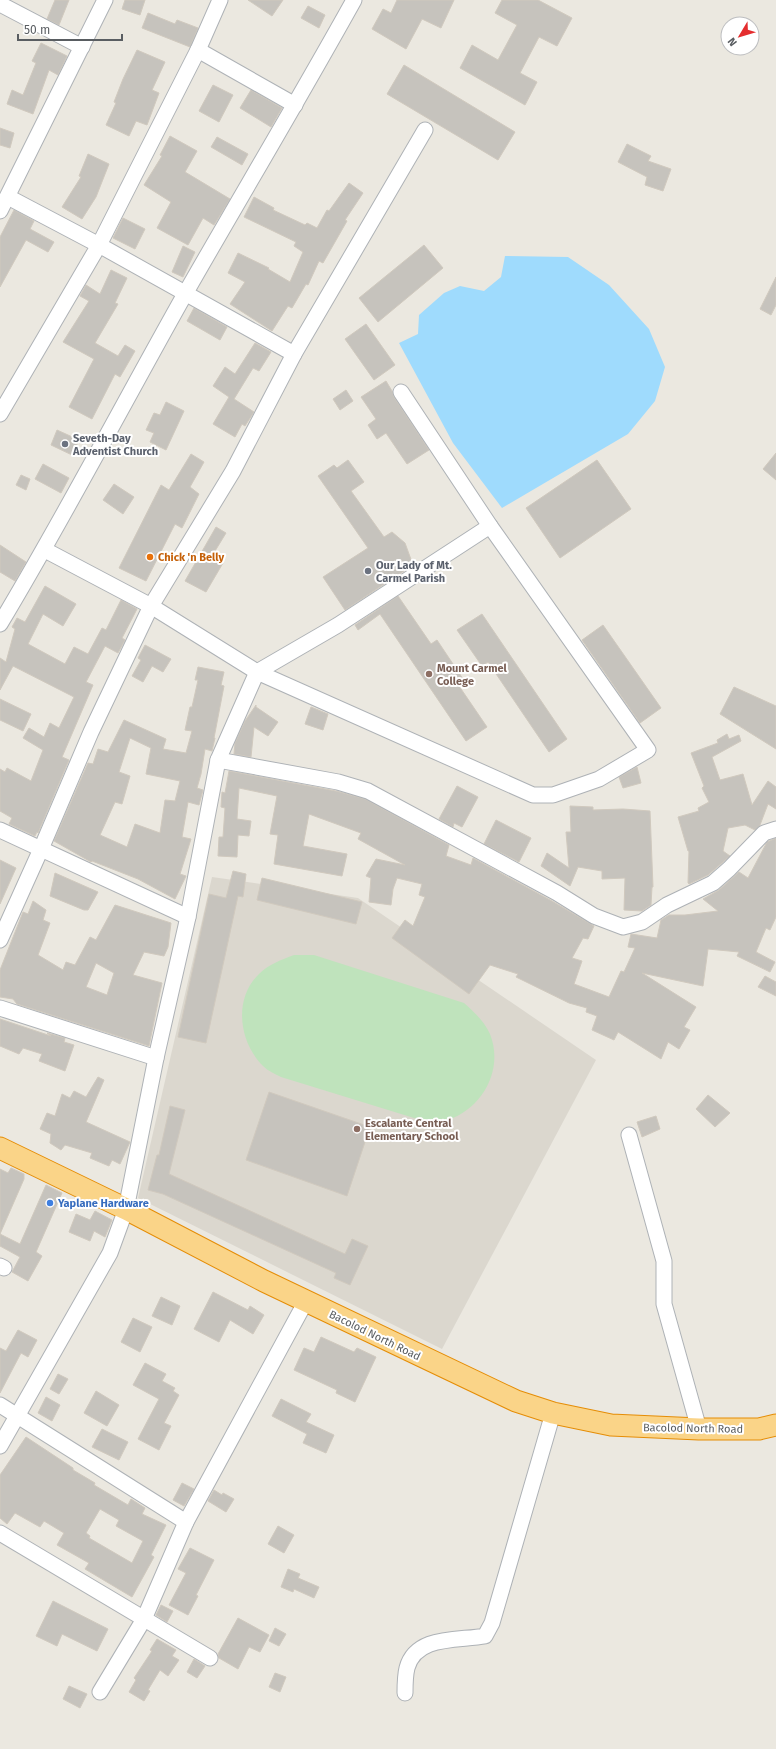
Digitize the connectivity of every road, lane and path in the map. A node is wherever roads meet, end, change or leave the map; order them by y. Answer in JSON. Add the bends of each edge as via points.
{"nodes":[{"id":1,"x":105,"y":0,"type":"edge"},
{"id":2,"x":220,"y":0,"type":"edge"},
{"id":3,"x":354,"y":0,"type":"edge"},
{"id":4,"x":0,"y":4,"type":"edge"},
{"id":5,"x":82,"y":47,"type":"junction"},
{"id":6,"x":198,"y":50,"type":"junction"},
{"id":7,"x":295,"y":105,"type":"junction"},
{"id":8,"x":425,"y":130,"type":"dead end"},
{"id":9,"x":8,"y":197,"type":"junction"},
{"id":10,"x":0,"y":211,"type":"edge"},
{"id":11,"x":99,"y":246,"type":"junction"},
{"id":12,"x":185,"y":295,"type":"junction"},
{"id":13,"x":294,"y":354,"type":"junction"},
{"id":14,"x":401,"y":392,"type":"dead end"},
{"id":15,"x":0,"y":414,"type":"edge"},
{"id":16,"x":490,"y":526,"type":"junction"},
{"id":17,"x":45,"y":550,"type":"junction"},
{"id":18,"x":151,"y":606,"type":"junction"},
{"id":19,"x":0,"y":624,"type":"edge"},
{"id":20,"x":257,"y":672,"type":"junction"},
{"id":21,"x":218,"y":760,"type":"junction"},
{"id":22,"x":776,"y":828,"type":"edge"},
{"id":23,"x":0,"y":830,"type":"edge"},
{"id":24,"x":41,"y":849,"type":"junction"},
{"id":25,"x":188,"y":917,"type":"junction"},
{"id":26,"x":0,"y":940,"type":"edge"},
{"id":27,"x":0,"y":1008,"type":"edge"},
{"id":28,"x":156,"y":1058,"type":"junction"},
{"id":29,"x":629,"y":1135,"type":"dead end"},
{"id":30,"x":0,"y":1148,"type":"edge"},
{"id":31,"x":126,"y":1209,"type":"junction"},
{"id":32,"x":306,"y":1301,"type":"junction"},
{"id":33,"x":0,"y":1405,"type":"edge"},
{"id":34,"x":553,"y":1413,"type":"junction"},
{"id":35,"x":18,"y":1416,"type":"junction"},
{"id":36,"x":776,"y":1425,"type":"edge"},
{"id":37,"x":699,"y":1429,"type":"junction"},
{"id":38,"x":0,"y":1446,"type":"edge"},
{"id":39,"x":186,"y":1522,"type":"junction"},
{"id":40,"x":0,"y":1533,"type":"edge"},
{"id":41,"x":144,"y":1619,"type":"junction"},
{"id":42,"x":210,"y":1658,"type":"dead end"},
{"id":43,"x":100,"y":1692,"type":"dead end"},
{"id":44,"x":405,"y":1693,"type":"dead end"}],
"edges":[{"from":1,"to":5,"type":"street"},
{"from":2,"to":6,"type":"street"},
{"from":3,"to":7,"type":"street"},
{"from":4,"to":5,"type":"street"},
{"from":5,"to":9,"type":"street"},
{"from":6,"to":7,"type":"street"},
{"from":6,"to":11,"type":"street"},
{"from":7,"to":12,"type":"street"},
{"from":8,"to":13,"type":"street"},
{"from":9,"to":10,"type":"street"},
{"from":9,"to":11,"type":"street"},
{"from":11,"to":12,"type":"street"},
{"from":11,"to":15,"type":"street"},
{"from":12,"to":13,"type":"street"},
{"from":12,"to":17,"type":"street"},
{"from":13,"to":18,"type":"street","via":[[234,471]]},
{"from":14,"to":16,"type":"street"},
{"from":16,"to":20,"type":"street","via":[[338,625]]},
{"from":16,"to":20,"type":"street","via":[[648,750],[599,779],[553,795],[533,795]]},
{"from":17,"to":18,"type":"street"},
{"from":17,"to":19,"type":"street"},
{"from":18,"to":20,"type":"street"},
{"from":18,"to":24,"type":"street","via":[[91,732]]},
{"from":20,"to":21,"type":"street"},
{"from":21,"to":22,"type":"street","via":[[338,782],[368,791],[594,916],[623,927],[642,922],[667,905],[713,883],[764,833]]},
{"from":21,"to":25,"type":"street"},
{"from":23,"to":24,"type":"street"},
{"from":24,"to":25,"type":"street"},
{"from":24,"to":26,"type":"street"},
{"from":25,"to":28,"type":"street"},
{"from":27,"to":28,"type":"street"},
{"from":28,"to":31,"type":"street"},
{"from":29,"to":37,"type":"street","via":[[664,1261],[664,1304]]},
{"from":30,"to":31,"type":"highway","name":"Bacolod North Road"},
{"from":31,"to":32,"type":"highway","name":"Bacolod North Road"},
{"from":31,"to":35,"type":"street","via":[[110,1253]]},
{"from":32,"to":34,"type":"highway","name":"Bacolod North Road","via":[[516,1401]]},
{"from":32,"to":39,"type":"street"},
{"from":33,"to":35,"type":"street"},
{"from":34,"to":37,"type":"highway","name":"Bacolod North Road","via":[[611,1425]]},
{"from":34,"to":44,"type":"street","via":[[492,1623],[485,1636],[431,1643],[416,1652],[407,1668]]},
{"from":35,"to":38,"type":"street"},
{"from":35,"to":39,"type":"street"},
{"from":36,"to":37,"type":"highway","name":"Bacolod North Road","via":[[759,1429]]},
{"from":39,"to":41,"type":"street"},
{"from":40,"to":41,"type":"street"},
{"from":41,"to":42,"type":"street"},
{"from":41,"to":43,"type":"street"}]}
